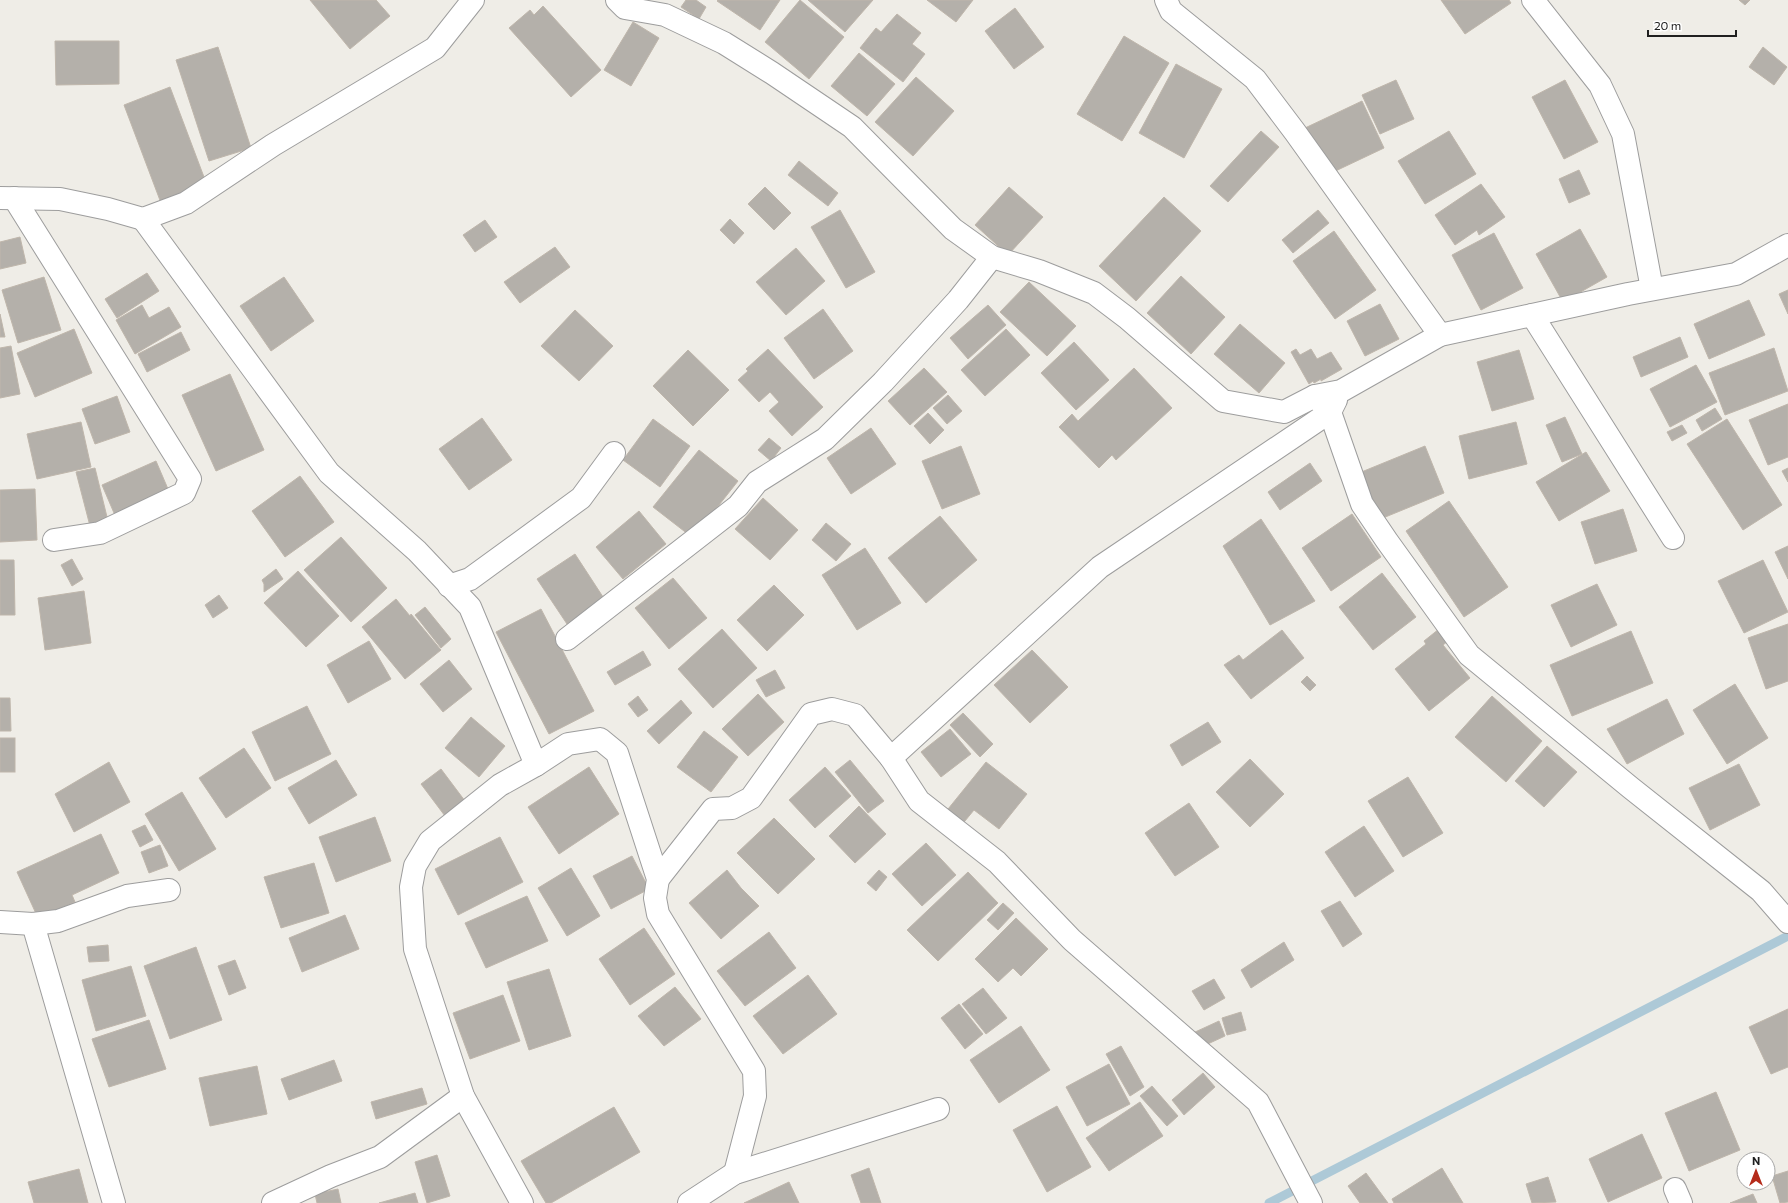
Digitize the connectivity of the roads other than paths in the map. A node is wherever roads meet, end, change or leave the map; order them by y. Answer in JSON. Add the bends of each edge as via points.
{"nodes":[{"id":1,"x":473,"y":0,"type":"edge"},
{"id":2,"x":1166,"y":0,"type":"edge"},
{"id":3,"x":1533,"y":0,"type":"edge"},
{"id":4,"x":625,"y":3,"type":"edge"},
{"id":5,"x":7,"y":198,"type":"edge"},
{"id":6,"x":143,"y":219,"type":"junction"},
{"id":7,"x":1788,"y":246,"type":"edge"},
{"id":8,"x":992,"y":257,"type":"junction"},
{"id":9,"x":1652,"y":289,"type":"junction"},
{"id":10,"x":1532,"y":315,"type":"junction"},
{"id":11,"x":1440,"y":335,"type":"junction"},
{"id":12,"x":1340,"y":392,"type":"junction"},
{"id":13,"x":1315,"y":396,"type":"junction"},
{"id":14,"x":1330,"y":412,"type":"junction"},
{"id":15,"x":614,"y":453,"type":"dead end"},
{"id":16,"x":1673,"y":538,"type":"dead end"},
{"id":17,"x":54,"y":540,"type":"dead end"},
{"id":18,"x":450,"y":586,"type":"junction"},
{"id":19,"x":568,"y":639,"type":"dead end"},
{"id":20,"x":891,"y":758,"type":"junction"},
{"id":21,"x":536,"y":765,"type":"junction"},
{"id":22,"x":658,"y":879,"type":"junction"},
{"id":23,"x":169,"y":890,"type":"dead end"},
{"id":24,"x":0,"y":922,"type":"edge"},
{"id":25,"x":1788,"y":922,"type":"edge"},
{"id":26,"x":33,"y":924,"type":"junction"},
{"id":27,"x":463,"y":1096,"type":"junction"},
{"id":28,"x":938,"y":1109,"type":"dead end"},
{"id":29,"x":734,"y":1173,"type":"junction"},
{"id":30,"x":114,"y":1203,"type":"edge"},
{"id":31,"x":273,"y":1203,"type":"edge"},
{"id":32,"x":522,"y":1203,"type":"edge"},
{"id":33,"x":689,"y":1203,"type":"edge"},
{"id":34,"x":1311,"y":1203,"type":"edge"}],
"edges":[{"from":1,"to":6,"type":"street","via":[[435,48],[273,145],[186,203]]},
{"from":2,"to":11,"type":"street","via":[[1171,11],[1255,79]]},
{"from":3,"to":9,"type":"street","via":[[1600,85],[1623,134]]},
{"from":4,"to":8,"type":"street","via":[[665,16],[724,43],[852,127],[953,229]]},
{"from":5,"to":6,"type":"street","via":[[60,199]]},
{"from":5,"to":17,"type":"street","via":[[190,478],[184,493],[100,532]]},
{"from":6,"to":18,"type":"street","via":[[329,473],[417,550]]},
{"from":7,"to":9,"type":"street","via":[[1736,274]]},
{"from":8,"to":13,"type":"street","via":[[1039,271],[1094,293],[1127,318],[1222,401],[1284,412]]},
{"from":8,"to":19,"type":"street","via":[[958,300],[825,439],[757,482],[738,506]]},
{"from":9,"to":10,"type":"street"},
{"from":10,"to":11,"type":"street"},
{"from":10,"to":16,"type":"street"},
{"from":11,"to":12,"type":"street"},
{"from":12,"to":13,"type":"street"},
{"from":12,"to":14,"type":"street"},
{"from":13,"to":14,"type":"street"},
{"from":14,"to":20,"type":"street","via":[[1100,567]]},
{"from":14,"to":25,"type":"street","via":[[1362,504],[1469,655],[1631,788],[1761,890]]},
{"from":15,"to":18,"type":"street","via":[[581,498],[470,579]]},
{"from":18,"to":21,"type":"street","via":[[470,607]]},
{"from":20,"to":22,"type":"street","via":[[855,715],[832,709],[811,714],[751,798],[732,808],[713,809]]},
{"from":20,"to":34,"type":"street","via":[[919,802],[997,862],[1072,940],[1258,1102]]},
{"from":21,"to":22,"type":"street","via":[[568,744],[600,739],[617,753]]},
{"from":21,"to":27,"type":"street","via":[[500,785],[430,841],[414,866],[411,887],[416,949]]},
{"from":22,"to":29,"type":"street","via":[[655,898],[658,914],[754,1071],[755,1096]]},
{"from":23,"to":26,"type":"street","via":[[127,896],[58,921]]},
{"from":24,"to":26,"type":"street"},
{"from":26,"to":30,"type":"street"},
{"from":27,"to":31,"type":"street","via":[[380,1157]]},
{"from":27,"to":32,"type":"street"},
{"from":28,"to":29,"type":"street"},
{"from":29,"to":33,"type":"street"}]}
